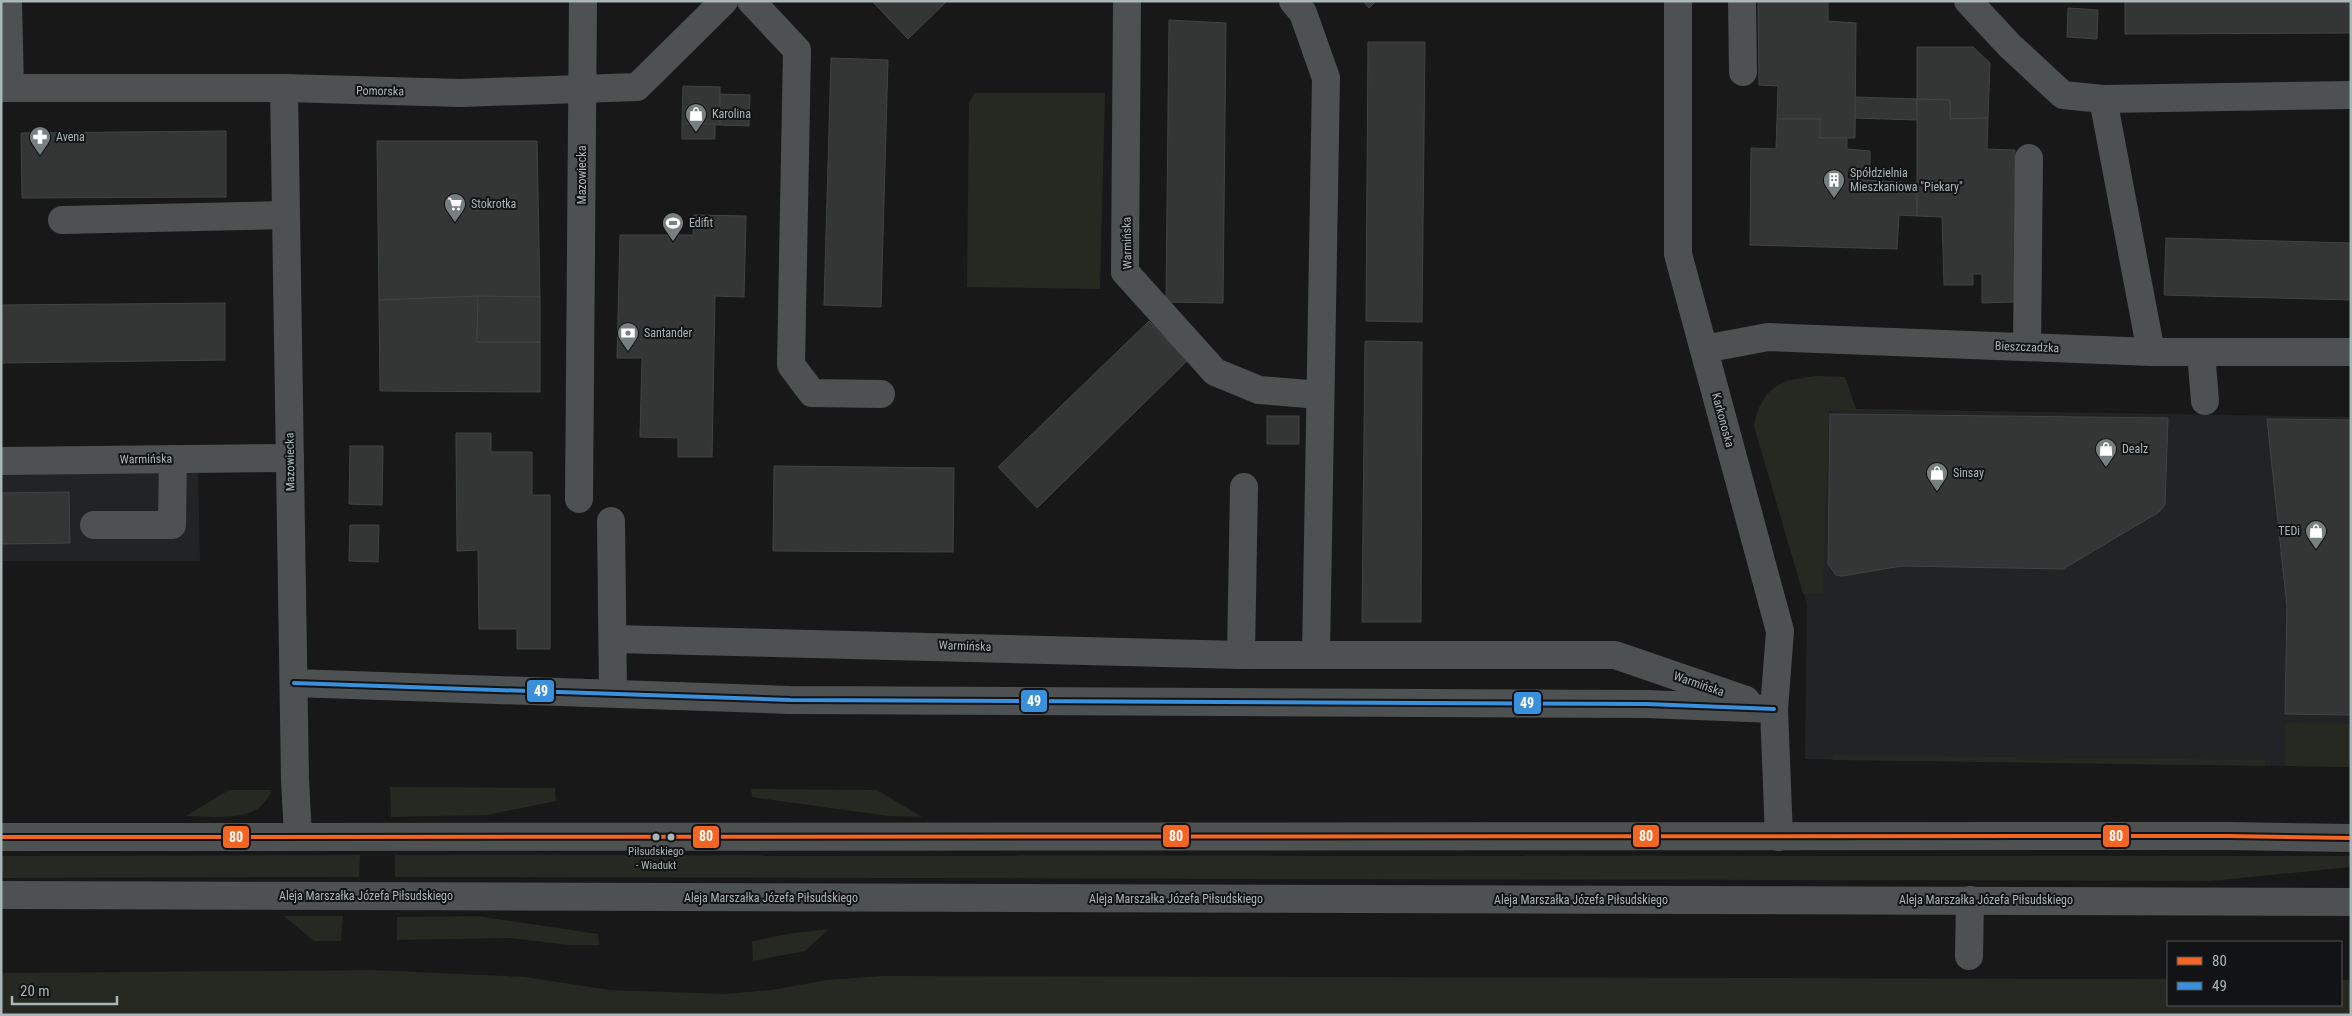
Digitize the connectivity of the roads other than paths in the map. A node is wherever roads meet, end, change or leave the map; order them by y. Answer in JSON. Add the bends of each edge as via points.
{"nodes":[{"id":1,"x":8,"y":1,"type":"edge"},
{"id":2,"x":582,"y":1,"type":"edge"},
{"id":3,"x":724,"y":1,"type":"edge"},
{"id":4,"x":751,"y":1,"type":"edge"},
{"id":5,"x":1127,"y":1,"type":"edge"},
{"id":6,"x":1293,"y":1,"type":"edge"},
{"id":7,"x":1678,"y":1,"type":"edge"},
{"id":8,"x":1742,"y":1,"type":"edge"},
{"id":9,"x":1968,"y":1,"type":"edge"},
{"id":10,"x":1743,"y":72,"type":"dead end"},
{"id":11,"x":5,"y":88,"type":"edge"},
{"id":12,"x":284,"y":88,"type":"junction"},
{"id":13,"x":583,"y":89,"type":"junction"},
{"id":14,"x":2351,"y":95,"type":"edge"},
{"id":15,"x":2103,"y":99,"type":"junction"},
{"id":16,"x":2029,"y":158,"type":"dead end"},
{"id":17,"x":286,"y":216,"type":"junction"},
{"id":18,"x":62,"y":220,"type":"dead end"},
{"id":19,"x":2027,"y":347,"type":"junction"},
{"id":20,"x":1704,"y":349,"type":"junction"},
{"id":21,"x":2151,"y":352,"type":"junction"},
{"id":22,"x":2201,"y":352,"type":"junction"},
{"id":23,"x":2351,"y":352,"type":"edge"},
{"id":24,"x":881,"y":394,"type":"dead end"},
{"id":25,"x":1320,"y":395,"type":"junction"},
{"id":26,"x":2205,"y":401,"type":"dead end"},
{"id":27,"x":290,"y":458,"type":"junction"},
{"id":28,"x":174,"y":459,"type":"junction"},
{"id":29,"x":1,"y":461,"type":"edge"},
{"id":30,"x":1244,"y":487,"type":"dead end"},
{"id":31,"x":579,"y":499,"type":"dead end"},
{"id":32,"x":611,"y":521,"type":"dead end"},
{"id":33,"x":94,"y":525,"type":"dead end"},
{"id":34,"x":614,"y":638,"type":"junction"},
{"id":35,"x":1241,"y":655,"type":"junction"},
{"id":36,"x":1316,"y":655,"type":"junction"},
{"id":37,"x":294,"y":683,"type":"junction"},
{"id":38,"x":613,"y":693,"type":"junction"},
{"id":39,"x":1774,"y":709,"type":"junction"},
{"id":40,"x":298,"y":836,"type":"junction"},
{"id":41,"x":1,"y":837,"type":"edge"},
{"id":42,"x":1779,"y":837,"type":"junction"},
{"id":43,"x":2351,"y":838,"type":"edge"},
{"id":44,"x":1,"y":895,"type":"edge"},
{"id":45,"x":1970,"y":900,"type":"junction"},
{"id":46,"x":2351,"y":902,"type":"edge"},
{"id":47,"x":1969,"y":956,"type":"dead end"}],
"edges":[{"from":1,"to":11,"type":"street"},
{"from":2,"to":13,"type":"street","name":"Mazowiecka"},
{"from":3,"to":13,"type":"street","name":"Pomorska","via":[[636,87]]},
{"from":4,"to":24,"type":"street","via":[[797,50],[790,365],[812,393]]},
{"from":5,"to":25,"type":"street","name":"Warmińska","via":[[1125,272],[1215,372],[1259,390]]},
{"from":6,"to":25,"type":"street","via":[[1303,13],[1326,78]]},
{"from":7,"to":20,"type":"street","name":"Karkonoska","via":[[1678,254]]},
{"from":8,"to":10,"type":"street"},
{"from":9,"to":15,"type":"street","via":[[2063,95]]},
{"from":11,"to":12,"type":"street","name":"Pomorska"},
{"from":12,"to":13,"type":"street","name":"Pomorska","via":[[461,93]]},
{"from":12,"to":17,"type":"street","name":"Mazowiecka"},
{"from":13,"to":31,"type":"street","name":"Mazowiecka"},
{"from":14,"to":15,"type":"street"},
{"from":15,"to":21,"type":"street"},
{"from":16,"to":19,"type":"street"},
{"from":17,"to":18,"type":"street"},
{"from":17,"to":27,"type":"street","name":"Mazowiecka"},
{"from":19,"to":20,"type":"street","name":"Bieszczadzka","via":[[1768,337]]},
{"from":19,"to":21,"type":"street","name":"Bieszczadzka"},
{"from":20,"to":39,"type":"street","name":"Karkonoska","via":[[1780,631]]},
{"from":21,"to":22,"type":"street","name":"Bieszczadzka"},
{"from":22,"to":23,"type":"street","name":"Bieszczadzka"},
{"from":22,"to":26,"type":"street"},
{"from":25,"to":36,"type":"street"},
{"from":27,"to":28,"type":"street","name":"Warmińska"},
{"from":27,"to":37,"type":"street","name":"Mazowiecka"},
{"from":28,"to":29,"type":"street","name":"Warmińska"},
{"from":28,"to":33,"type":"street","via":[[172,525]]},
{"from":30,"to":35,"type":"street"},
{"from":32,"to":34,"type":"street"},
{"from":34,"to":35,"type":"street","name":"Warmińska"},
{"from":34,"to":38,"type":"street"},
{"from":35,"to":36,"type":"street","name":"Warmińska"},
{"from":36,"to":39,"type":"street","name":"Warmińska","via":[[1615,655]]},
{"from":37,"to":38,"type":"street","name":"Warmińska"},
{"from":37,"to":40,"type":"street","name":"Mazowiecka"},
{"from":38,"to":39,"type":"street","name":"Warmińska","via":[[790,700],[1638,704]]},
{"from":39,"to":42,"type":"street","name":"Karkonoska"},
{"from":40,"to":41,"type":"street"},
{"from":40,"to":42,"type":"street"},
{"from":42,"to":43,"type":"street"},
{"from":44,"to":45,"type":"street","name":"Aleja Marszałka Józefa Piłsudskiego"},
{"from":45,"to":46,"type":"street","name":"Aleja Marszałka Józefa Piłsudskiego"},
{"from":45,"to":47,"type":"street"}]}
